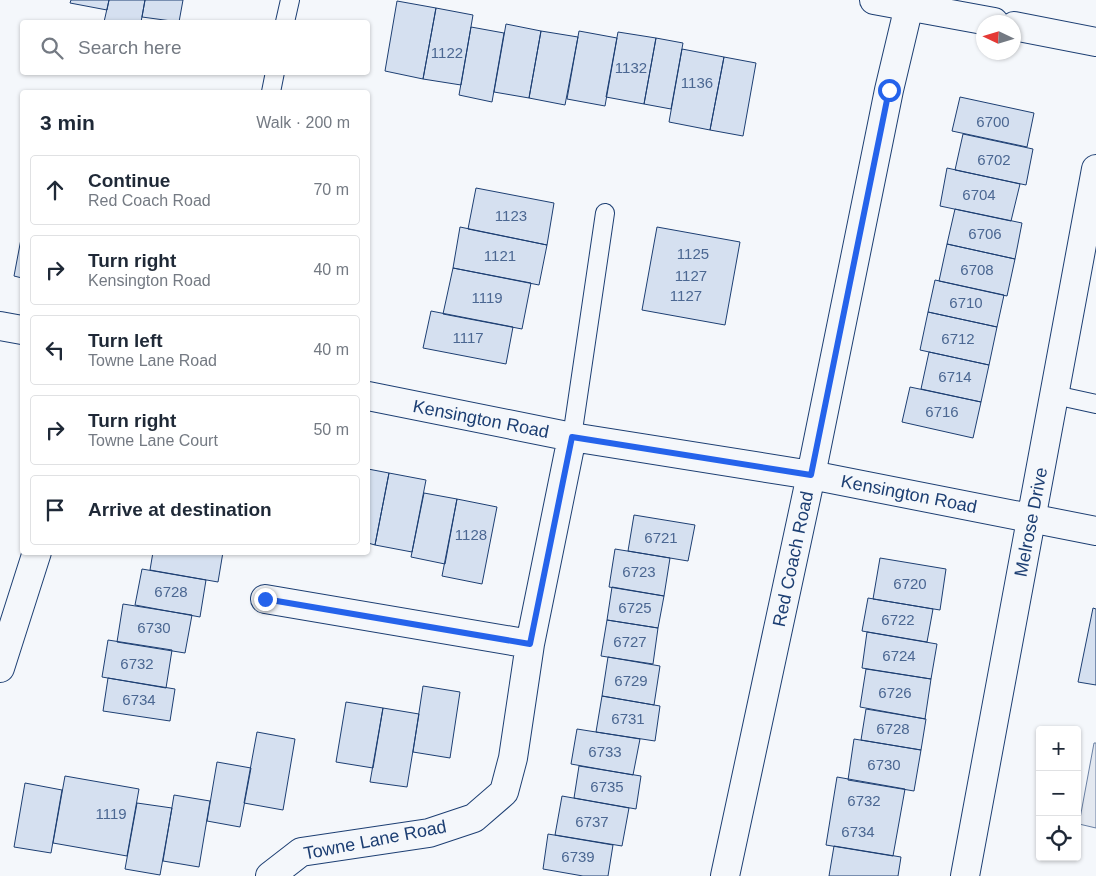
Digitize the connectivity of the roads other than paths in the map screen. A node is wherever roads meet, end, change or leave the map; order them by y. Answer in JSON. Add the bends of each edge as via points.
{"nodes":[{"id":1,"x":290,"y":0,"type":"edge"},
{"id":2,"x":874,"y":0,"type":"edge"},
{"id":3,"x":909,"y":6,"type":"junction"},
{"id":4,"x":976,"y":19,"type":"edge"},
{"id":5,"x":285,"y":20,"type":"edge"},
{"id":6,"x":1021,"y":27,"type":"edge"},
{"id":7,"x":1096,"y":42,"type":"edge"},
{"id":8,"x":275,"y":75,"type":"edge"},
{"id":9,"x":272,"y":90,"type":"edge"},
{"id":10,"x":1096,"y":169,"type":"edge"},
{"id":11,"x":605,"y":213,"type":"dead end"},
{"id":12,"x":0,"y":326,"type":"edge"},
{"id":13,"x":20,"y":330,"type":"edge"},
{"id":14,"x":1055,"y":395,"type":"junction"},
{"id":15,"x":370,"y":396,"type":"edge"},
{"id":16,"x":1096,"y":404,"type":"edge"},
{"id":17,"x":572,"y":437,"type":"junction"},
{"id":18,"x":811,"y":475,"type":"junction"},
{"id":19,"x":1032,"y":517,"type":"junction"},
{"id":20,"x":1096,"y":531,"type":"edge"},
{"id":21,"x":36,"y":555,"type":"edge"},
{"id":22,"x":265,"y":599,"type":"dead end"},
{"id":23,"x":530,"y":644,"type":"junction"},
{"id":24,"x":0,"y":668,"type":"edge"},
{"id":25,"x":270,"y":876,"type":"edge"},
{"id":26,"x":725,"y":876,"type":"edge"},
{"id":27,"x":965,"y":876,"type":"edge"}],
"edges":[{"from":1,"to":5,"type":"lane"},
{"from":2,"to":3,"type":"street"},
{"from":3,"to":4,"type":"street"},
{"from":3,"to":18,"type":"street","name":"Red Coach Road"},
{"from":6,"to":7,"type":"street"},
{"from":8,"to":9,"type":"lane"},
{"from":10,"to":14,"type":"street","name":"Melrose Drive"},
{"from":11,"to":17,"type":"lane"},
{"from":12,"to":13,"type":"street"},
{"from":14,"to":16,"type":"lane"},
{"from":14,"to":19,"type":"street","name":"Melrose Drive"},
{"from":15,"to":17,"type":"street","name":"Kensington Road"},
{"from":17,"to":18,"type":"street","name":"Kensington Road"},
{"from":17,"to":23,"type":"street","name":"Towne Lane Road"},
{"from":18,"to":19,"type":"street","name":"Kensington Road"},
{"from":18,"to":26,"type":"street","name":"Red Coach Road"},
{"from":19,"to":20,"type":"street","name":"Kensington Road"},
{"from":19,"to":27,"type":"street","name":"Melrose Drive"},
{"from":21,"to":24,"type":"street"},
{"from":22,"to":23,"type":"street"},
{"from":23,"to":25,"type":"street","name":"Towne Lane Road","via":[[504,792],[474,818],[429,833],[301,852]]}]}
